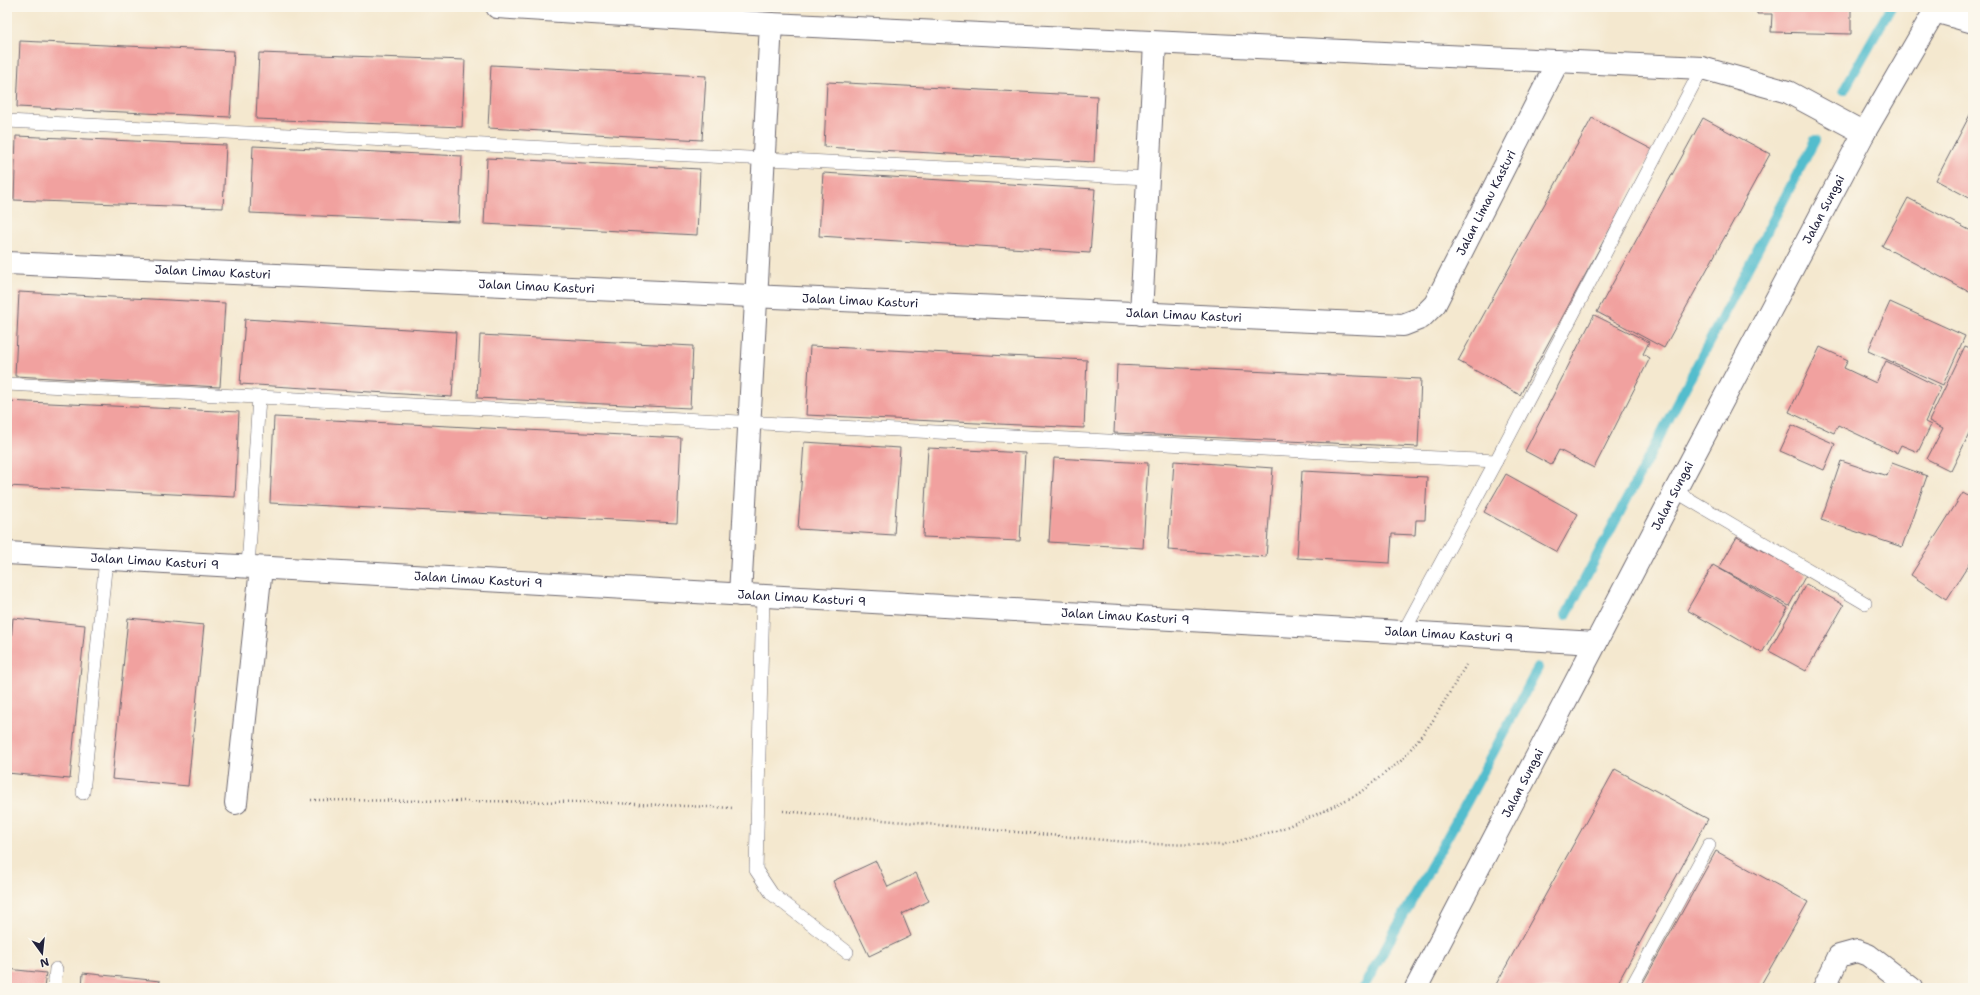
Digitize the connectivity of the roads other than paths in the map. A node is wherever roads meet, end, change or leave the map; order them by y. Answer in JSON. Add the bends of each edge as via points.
{"nodes":[{"id":1,"x":497,"y":7,"type":"edge"},
{"id":2,"x":1935,"y":9,"type":"edge"},
{"id":3,"x":1973,"y":22,"type":"edge"},
{"id":4,"x":771,"y":24,"type":"junction"},
{"id":5,"x":1155,"y":43,"type":"junction"},
{"id":6,"x":1558,"y":61,"type":"junction"},
{"id":7,"x":1702,"y":68,"type":"junction"},
{"id":8,"x":7,"y":122,"type":"edge"},
{"id":9,"x":1864,"y":133,"type":"junction"},
{"id":10,"x":764,"y":159,"type":"junction"},
{"id":11,"x":1147,"y":178,"type":"junction"},
{"id":12,"x":7,"y":263,"type":"edge"},
{"id":13,"x":756,"y":298,"type":"junction"},
{"id":14,"x":1141,"y":314,"type":"junction"},
{"id":15,"x":7,"y":384,"type":"edge"},
{"id":16,"x":259,"y":398,"type":"junction"},
{"id":17,"x":749,"y":422,"type":"junction"},
{"id":18,"x":1496,"y":461,"type":"junction"},
{"id":19,"x":1675,"y":491,"type":"junction"},
{"id":20,"x":7,"y":553,"type":"edge"},
{"id":21,"x":106,"y":559,"type":"junction"},
{"id":22,"x":255,"y":567,"type":"junction"},
{"id":23,"x":740,"y":595,"type":"junction"},
{"id":24,"x":763,"y":596,"type":"junction"},
{"id":25,"x":1865,"y":603,"type":"dead end"},
{"id":26,"x":1403,"y":633,"type":"junction"},
{"id":27,"x":1596,"y":644,"type":"junction"},
{"id":28,"x":83,"y":793,"type":"dead end"},
{"id":29,"x":236,"y":804,"type":"dead end"},
{"id":30,"x":1709,"y":845,"type":"dead end"},
{"id":31,"x":847,"y":952,"type":"dead end"},
{"id":32,"x":56,"y":969,"type":"dead end"},
{"id":33,"x":54,"y":988,"type":"edge"},
{"id":34,"x":1416,"y":988,"type":"edge"},
{"id":35,"x":1631,"y":988,"type":"edge"},
{"id":36,"x":1824,"y":988,"type":"edge"},
{"id":37,"x":1911,"y":988,"type":"edge"}],
"edges":[{"from":1,"to":4,"type":"street"},
{"from":2,"to":3,"type":"street"},
{"from":2,"to":9,"type":"street","name":"Jalan Sungai"},
{"from":4,"to":5,"type":"street"},
{"from":4,"to":10,"type":"street"},
{"from":5,"to":6,"type":"street"},
{"from":5,"to":11,"type":"street"},
{"from":6,"to":7,"type":"street"},
{"from":6,"to":14,"type":"street","name":"Jalan Limau Kasturi","via":[[1435,304],[1421,318],[1403,325]]},
{"from":7,"to":9,"type":"street","via":[[1788,92]]},
{"from":7,"to":18,"type":"lane"},
{"from":8,"to":10,"type":"lane"},
{"from":9,"to":19,"type":"street","name":"Jalan Sungai"},
{"from":10,"to":11,"type":"lane"},
{"from":10,"to":13,"type":"street"},
{"from":11,"to":14,"type":"street"},
{"from":12,"to":13,"type":"street","name":"Jalan Limau Kasturi"},
{"from":13,"to":14,"type":"street","name":"Jalan Limau Kasturi"},
{"from":13,"to":17,"type":"street"},
{"from":15,"to":16,"type":"lane"},
{"from":16,"to":17,"type":"lane"},
{"from":16,"to":22,"type":"lane"},
{"from":17,"to":18,"type":"lane"},
{"from":17,"to":23,"type":"street"},
{"from":18,"to":26,"type":"lane"},
{"from":19,"to":25,"type":"lane"},
{"from":19,"to":27,"type":"street","name":"Jalan Sungai"},
{"from":20,"to":21,"type":"street","name":"Jalan Limau Kasturi 9"},
{"from":21,"to":22,"type":"street","name":"Jalan Limau Kasturi 9"},
{"from":21,"to":28,"type":"lane"},
{"from":22,"to":23,"type":"street","name":"Jalan Limau Kasturi 9"},
{"from":22,"to":29,"type":"street"},
{"from":23,"to":24,"type":"street","name":"Jalan Limau Kasturi 9"},
{"from":24,"to":26,"type":"street","name":"Jalan Limau Kasturi 9"},
{"from":24,"to":31,"type":"lane","via":[[756,870],[772,894]]},
{"from":26,"to":27,"type":"street","name":"Jalan Limau Kasturi 9"},
{"from":27,"to":34,"type":"street","name":"Jalan Sungai"},
{"from":30,"to":35,"type":"lane"},
{"from":32,"to":33,"type":"lane"},
{"from":36,"to":37,"type":"street","via":[[1839,956],[1856,951],[1868,954]]}]}
